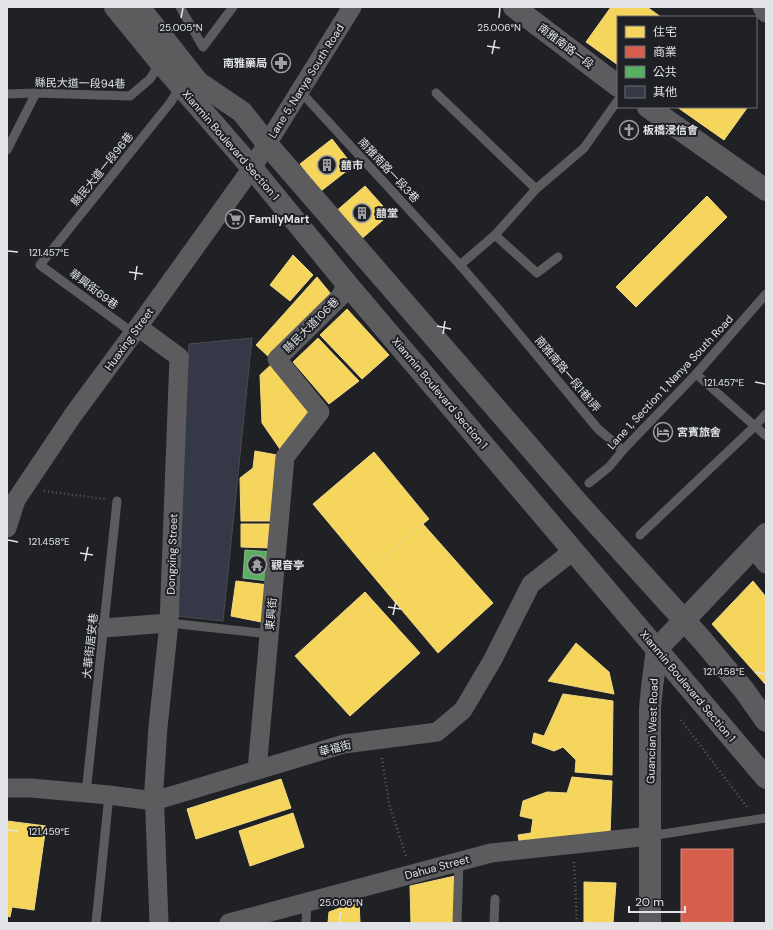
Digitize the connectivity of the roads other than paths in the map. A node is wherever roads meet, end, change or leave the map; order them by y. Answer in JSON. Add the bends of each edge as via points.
{"nodes":[{"id":1,"x":115,"y":7,"type":"edge"},
{"id":2,"x":139,"y":7,"type":"edge"},
{"id":3,"x":180,"y":7,"type":"edge"},
{"id":4,"x":233,"y":7,"type":"edge"},
{"id":5,"x":352,"y":7,"type":"edge"},
{"id":6,"x":514,"y":7,"type":"edge"},
{"id":7,"x":762,"y":7,"type":"edge"},
{"id":8,"x":766,"y":13,"type":"edge"},
{"id":9,"x":160,"y":62,"type":"junction"},
{"id":10,"x":617,"y":85,"type":"edge"},
{"id":11,"x":181,"y":86,"type":"junction"},
{"id":12,"x":300,"y":91,"type":"junction"},
{"id":13,"x":36,"y":93,"type":"junction"},
{"id":14,"x":436,"y":93,"type":"dead end"},
{"id":15,"x":7,"y":94,"type":"edge"},
{"id":16,"x":617,"y":101,"type":"edge"},
{"id":17,"x":649,"y":108,"type":"edge"},
{"id":18,"x":7,"y":150,"type":"edge"},
{"id":19,"x":260,"y":155,"type":"junction"},
{"id":20,"x":536,"y":189,"type":"junction"},
{"id":21,"x":766,"y":190,"type":"edge"},
{"id":22,"x":495,"y":236,"type":"junction"},
{"id":23,"x":558,"y":257,"type":"dead end"},
{"id":24,"x":40,"y":265,"type":"joint"},
{"id":25,"x":460,"y":265,"type":"junction"},
{"id":26,"x":346,"y":284,"type":"junction"},
{"id":27,"x":766,"y":294,"type":"edge"},
{"id":28,"x":499,"y":310,"type":"joint"},
{"id":29,"x":136,"y":330,"type":"junction"},
{"id":30,"x":696,"y":374,"type":"junction"},
{"id":31,"x":766,"y":414,"type":"edge"},
{"id":32,"x":755,"y":426,"type":"junction"},
{"id":33,"x":766,"y":436,"type":"edge"},
{"id":34,"x":623,"y":450,"type":"junction"},
{"id":35,"x":285,"y":457,"type":"joint"},
{"id":36,"x":590,"y":483,"type":"dead end"},
{"id":37,"x":15,"y":494,"type":"edge"},
{"id":38,"x":117,"y":501,"type":"road end"},
{"id":39,"x":7,"y":528,"type":"edge"},
{"id":40,"x":640,"y":535,"type":"dead end"},
{"id":41,"x":572,"y":548,"type":"junction"},
{"id":42,"x":762,"y":549,"type":"edge"},
{"id":43,"x":684,"y":620,"type":"junction"},
{"id":44,"x":169,"y":623,"type":"junction"},
{"id":45,"x":104,"y":628,"type":"junction"},
{"id":46,"x":269,"y":634,"type":"junction"},
{"id":47,"x":657,"y":649,"type":"junction"},
{"id":48,"x":766,"y":721,"type":"edge"},
{"id":49,"x":257,"y":770,"type":"junction"},
{"id":50,"x":766,"y":778,"type":"edge"},
{"id":51,"x":7,"y":788,"type":"edge"},
{"id":52,"x":86,"y":793,"type":"junction"},
{"id":53,"x":109,"y":795,"type":"junction"},
{"id":54,"x":154,"y":801,"type":"junction"},
{"id":55,"x":766,"y":818,"type":"edge"},
{"id":56,"x":650,"y":836,"type":"junction"},
{"id":57,"x":459,"y":861,"type":"junction"},
{"id":58,"x":495,"y":899,"type":"dead end"},
{"id":59,"x":307,"y":901,"type":"junction"},
{"id":60,"x":96,"y":923,"type":"edge"},
{"id":61,"x":159,"y":923,"type":"edge"},
{"id":62,"x":229,"y":923,"type":"edge"},
{"id":63,"x":306,"y":923,"type":"edge"},
{"id":64,"x":457,"y":923,"type":"edge"},
{"id":65,"x":494,"y":923,"type":"edge"},
{"id":66,"x":650,"y":923,"type":"edge"}],
"edges":[{"from":1,"to":9,"type":"main road","name":"Xianmin Boulevard Section 1"},
{"from":2,"to":19,"type":"main road","name":"Xianmin Boulevard Section 1","via":[[198,82],[242,112]]},
{"from":3,"to":4,"type":"lane","via":[[203,47]]},
{"from":5,"to":12,"type":"street","name":"Lane 5, Nanya South Road"},
{"from":6,"to":10,"type":"main road","name":"南雅南路一段"},
{"from":7,"to":8,"type":"street"},
{"from":9,"to":11,"type":"main road","name":"Xianmin Boulevard Section 1"},
{"from":9,"to":13,"type":"lane","name":"縣民大道一段94巷","via":[[150,79],[130,96]]},
{"from":11,"to":19,"type":"main road","name":"Xianmin Boulevard Section 1"},
{"from":11,"to":24,"type":"lane","name":"縣民大道一段96巷"},
{"from":12,"to":19,"type":"street","name":"Lane 5, Nanya South Road"},
{"from":12,"to":25,"type":"lane","name":"南雅南路一段3巷"},
{"from":13,"to":15,"type":"lane","name":"縣民大道一段94巷"},
{"from":13,"to":18,"type":"lane"},
{"from":14,"to":20,"type":"lane"},
{"from":16,"to":20,"type":"lane","via":[[584,148]]},
{"from":17,"to":21,"type":"main road"},
{"from":19,"to":26,"type":"main road","name":"Xianmin Boulevard Section 1"},
{"from":19,"to":29,"type":"street","name":"Huaxing Street"},
{"from":19,"to":43,"type":"main road","name":"Xianmin Boulevard Section 1"},
{"from":20,"to":22,"type":"lane"},
{"from":22,"to":23,"type":"lane","via":[[537,273]]},
{"from":22,"to":25,"type":"lane"},
{"from":24,"to":29,"type":"lane","name":"華興街69巷"},
{"from":25,"to":28,"type":"lane","name":"南雅南路一段3巷"},
{"from":26,"to":35,"type":"street","name":"縣民大道106巷","via":[[340,297],[277,359],[320,412]]},
{"from":26,"to":41,"type":"main road","name":"Xianmin Boulevard Section 1"},
{"from":27,"to":30,"type":"lane","name":"Lane 1, Section 1, Nanya South Road"},
{"from":28,"to":34,"type":"lane","name":"南雅南路一段1巷1弄","via":[[598,429]]},
{"from":29,"to":37,"type":"street","name":"Huaxing Street"},
{"from":29,"to":44,"type":"street","name":"Dongxing Street","via":[[179,357]]},
{"from":30,"to":32,"type":"lane"},
{"from":30,"to":34,"type":"lane","name":"Lane 1, Section 1, Nanya South Road"},
{"from":31,"to":32,"type":"lane"},
{"from":32,"to":33,"type":"lane"},
{"from":32,"to":40,"type":"lane"},
{"from":34,"to":36,"type":"lane","name":"Lane 1, Section 1, Nanya South Road","via":[[609,467]]},
{"from":35,"to":46,"type":"street","name":"東興街"},
{"from":37,"to":39,"type":"street","name":"Huaxing Street"},
{"from":38,"to":45,"type":"lane","name":"大華街居安巷"},
{"from":41,"to":47,"type":"main road","name":"Xianmin Boulevard Section 1"},
{"from":41,"to":49,"type":"street","name":"華福街","via":[[564,558],[531,584],[492,661],[463,710],[437,732],[344,744]]},
{"from":42,"to":43,"type":"main road"},
{"from":43,"to":47,"type":"main road"},
{"from":43,"to":48,"type":"main road","name":"Xianmin Boulevard Section 1","via":[[744,690]]},
{"from":44,"to":45,"type":"street"},
{"from":44,"to":46,"type":"lane"},
{"from":44,"to":54,"type":"street","name":"Dongxing Street","via":[[158,727]]},
{"from":45,"to":52,"type":"lane","name":"大華街居安巷"},
{"from":46,"to":49,"type":"street","name":"東興街"},
{"from":47,"to":50,"type":"main road","name":"Xianmin Boulevard Section 1"},
{"from":47,"to":56,"type":"main road","name":"Guancian West Road","via":[[650,709]]},
{"from":49,"to":54,"type":"street","name":"華福街"},
{"from":51,"to":52,"type":"street","name":"華福街"},
{"from":52,"to":53,"type":"street","name":"華福街"},
{"from":53,"to":54,"type":"street","name":"華福街"},
{"from":53,"to":60,"type":"lane"},
{"from":54,"to":61,"type":"street"},
{"from":55,"to":56,"type":"lane"},
{"from":56,"to":57,"type":"street","name":"Dahua Street","via":[[490,853]]},
{"from":56,"to":66,"type":"main road","name":"Guancian West Road"},
{"from":57,"to":59,"type":"street","name":"Dahua Street"},
{"from":57,"to":64,"type":"lane"},
{"from":58,"to":65,"type":"lane"},
{"from":59,"to":62,"type":"street","name":"Dahua Street"},
{"from":59,"to":63,"type":"lane"}]}
